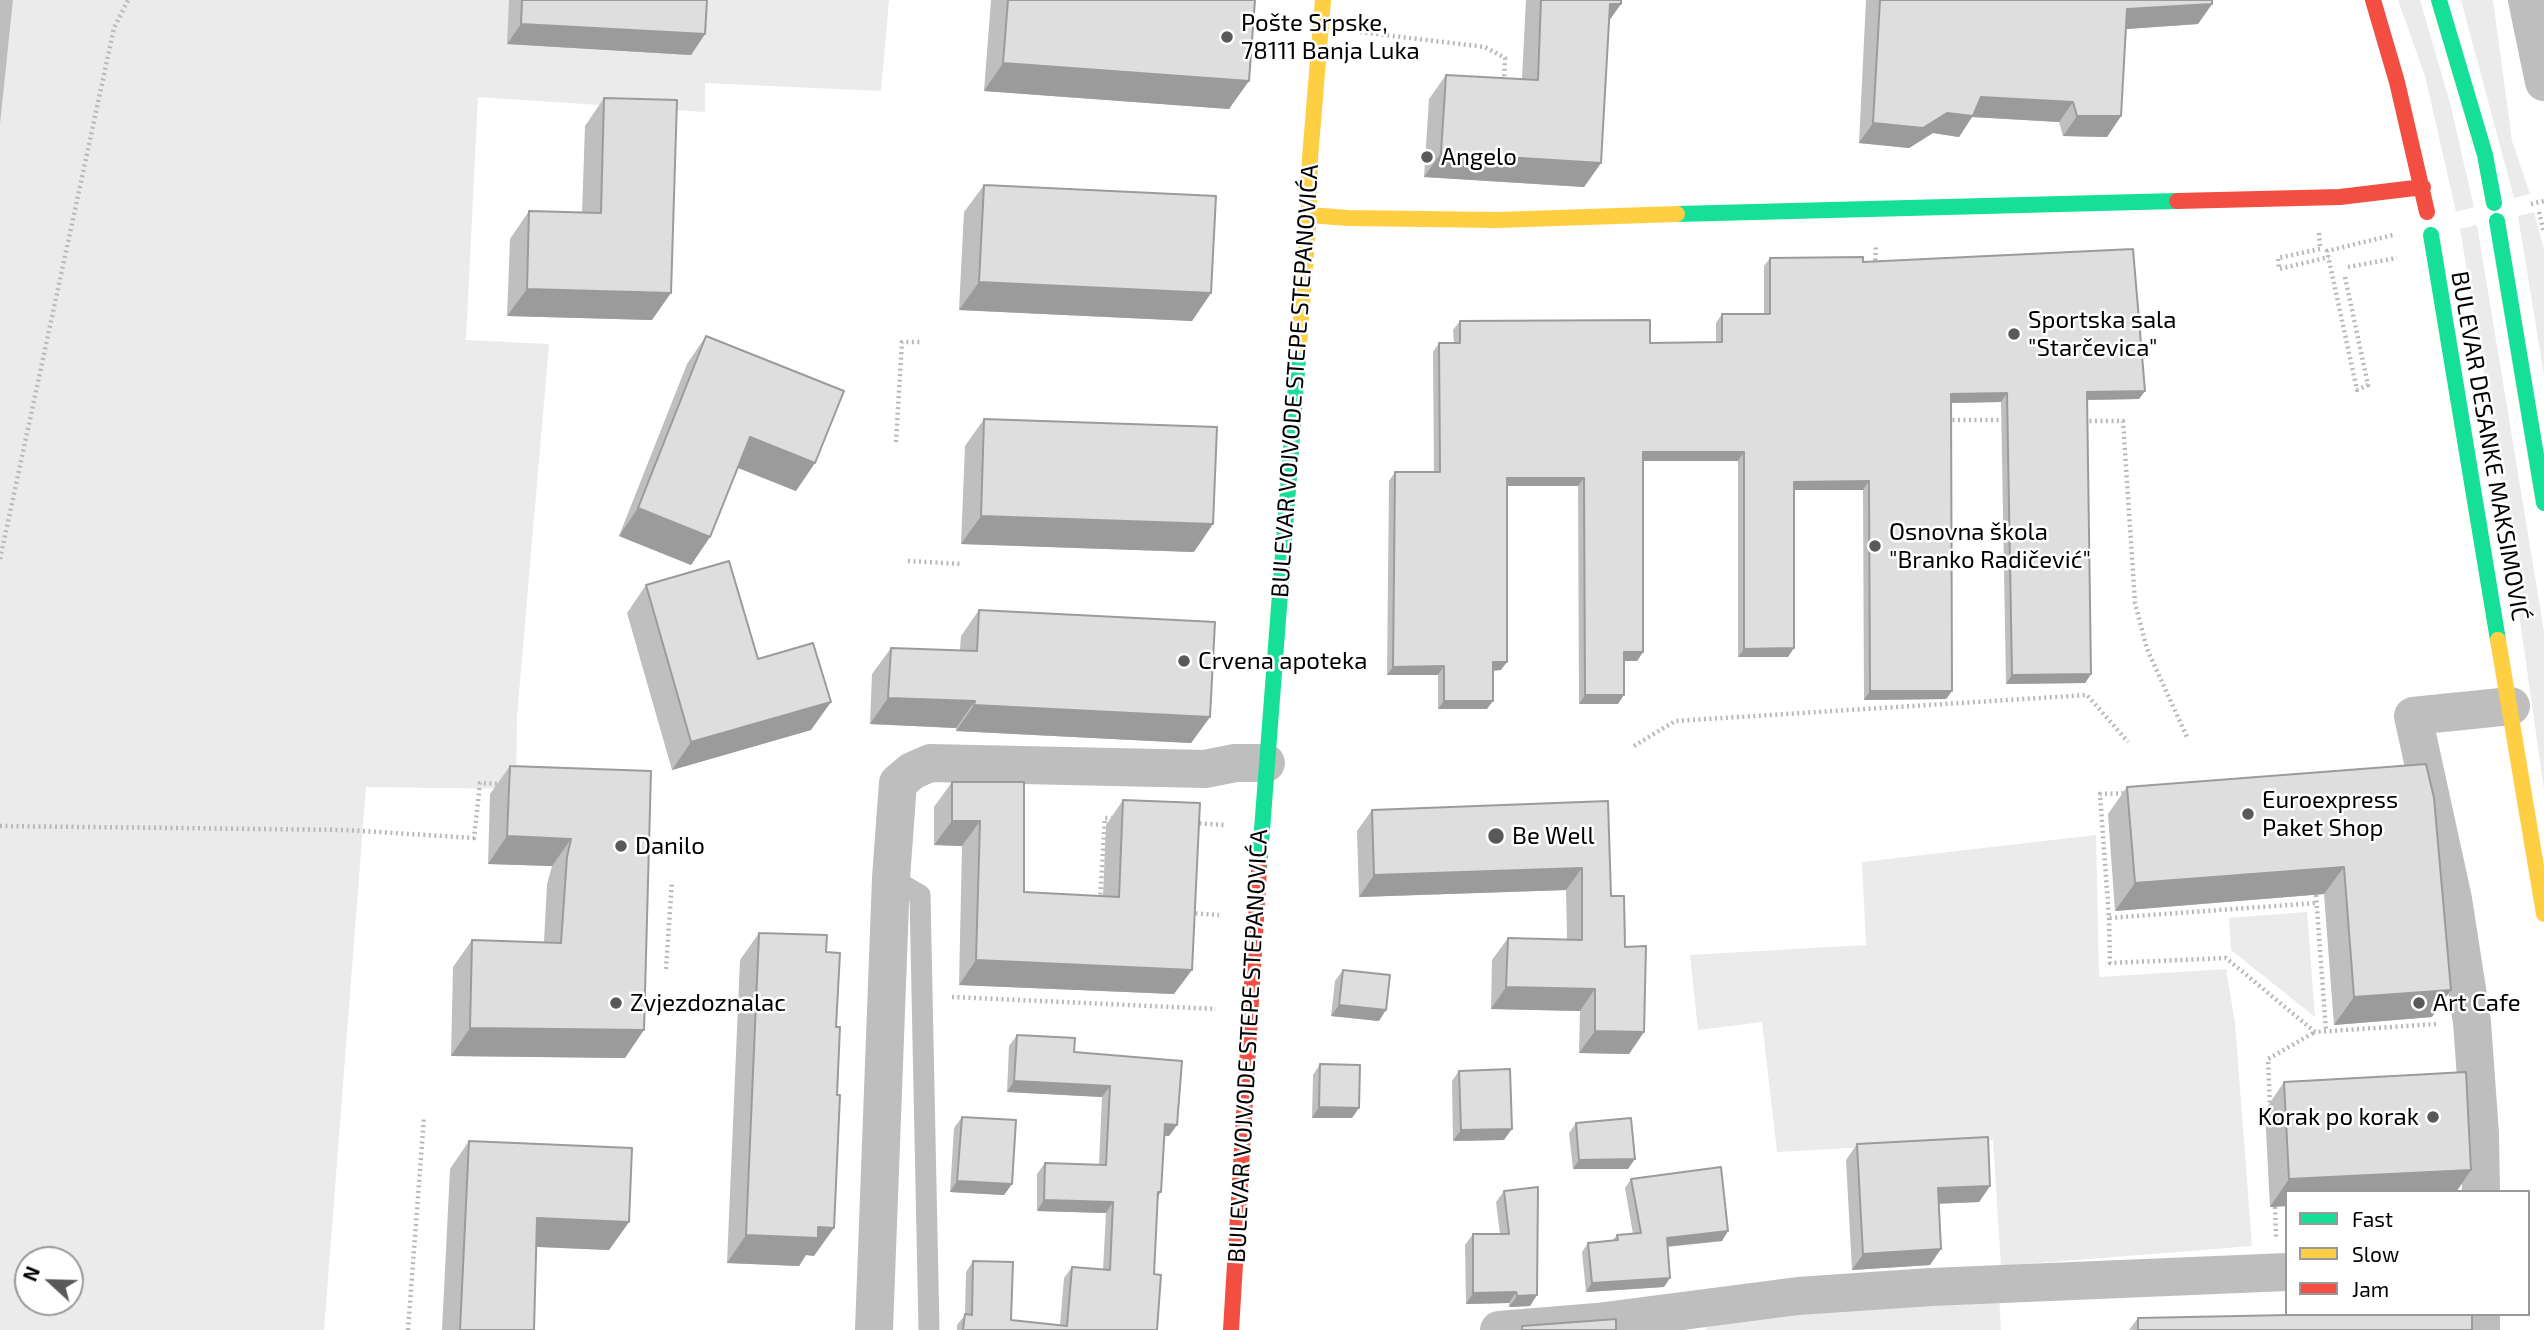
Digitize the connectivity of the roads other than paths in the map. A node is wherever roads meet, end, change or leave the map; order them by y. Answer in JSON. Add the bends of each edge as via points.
{"nodes":[{"id":1,"x":1323,"y":0,"type":"edge"},
{"id":2,"x":2373,"y":0,"type":"edge"},
{"id":3,"x":2439,"y":0,"type":"edge"},
{"id":4,"x":2527,"y":0,"type":"edge"},
{"id":5,"x":2544,"y":82,"type":"edge"},
{"id":6,"x":2423,"y":187,"type":"junction"},
{"id":7,"x":2494,"y":203,"type":"dead end"},
{"id":8,"x":1309,"y":215,"type":"junction"},
{"id":9,"x":2428,"y":218,"type":"dead end"},
{"id":10,"x":2497,"y":221,"type":"dead end"},
{"id":11,"x":2431,"y":235,"type":"dead end"},
{"id":12,"x":2544,"y":503,"type":"edge"},
{"id":13,"x":2511,"y":706,"type":"junction"},
{"id":14,"x":1266,"y":763,"type":"junction"},
{"id":15,"x":891,"y":878,"type":"junction"},
{"id":16,"x":2544,"y":914,"type":"edge"},
{"id":17,"x":2481,"y":1190,"type":"edge"},
{"id":18,"x":2285,"y":1272,"type":"edge"},
{"id":19,"x":874,"y":1330,"type":"edge"},
{"id":20,"x":929,"y":1330,"type":"edge"},
{"id":21,"x":1231,"y":1330,"type":"edge"},
{"id":22,"x":1499,"y":1330,"type":"edge"}],
"edges":[{"from":1,"to":8,"type":"street","name":"BULEVAR VOJVODE STEPE STEPANOVIĆA"},
{"from":2,"to":6,"type":"street"},
{"from":3,"to":7,"type":"street","via":[[2485,155]]},
{"from":4,"to":5,"type":"street"},
{"from":6,"to":8,"type":"street","via":[[2340,197],[1497,220]]},
{"from":6,"to":9,"type":"street"},
{"from":8,"to":14,"type":"street","name":"BULEVAR VOJVODE STEPE STEPANOVIĆA"},
{"from":10,"to":12,"type":"street","name":"BULEVAR DESANKE MAKSIMOVIĆ"},
{"from":11,"to":13,"type":"street","name":"BULEVAR DESANKE MAKSIMOVIĆ"},
{"from":13,"to":16,"type":"street","name":"BULEVAR DESANKE MAKSIMOVIĆ"},
{"from":13,"to":17,"type":"street","via":[[2413,716],[2453,899],[2472,1022]]},
{"from":14,"to":15,"type":"street","via":[[1205,769],[930,763],[898,783]]},
{"from":14,"to":21,"type":"street","name":"BULEVAR VOJVODE STEPE STEPANOVIĆA"},
{"from":15,"to":19,"type":"street"},
{"from":15,"to":20,"type":"lane","via":[[920,895]]},
{"from":18,"to":22,"type":"street","via":[[1798,1296]]}]}
